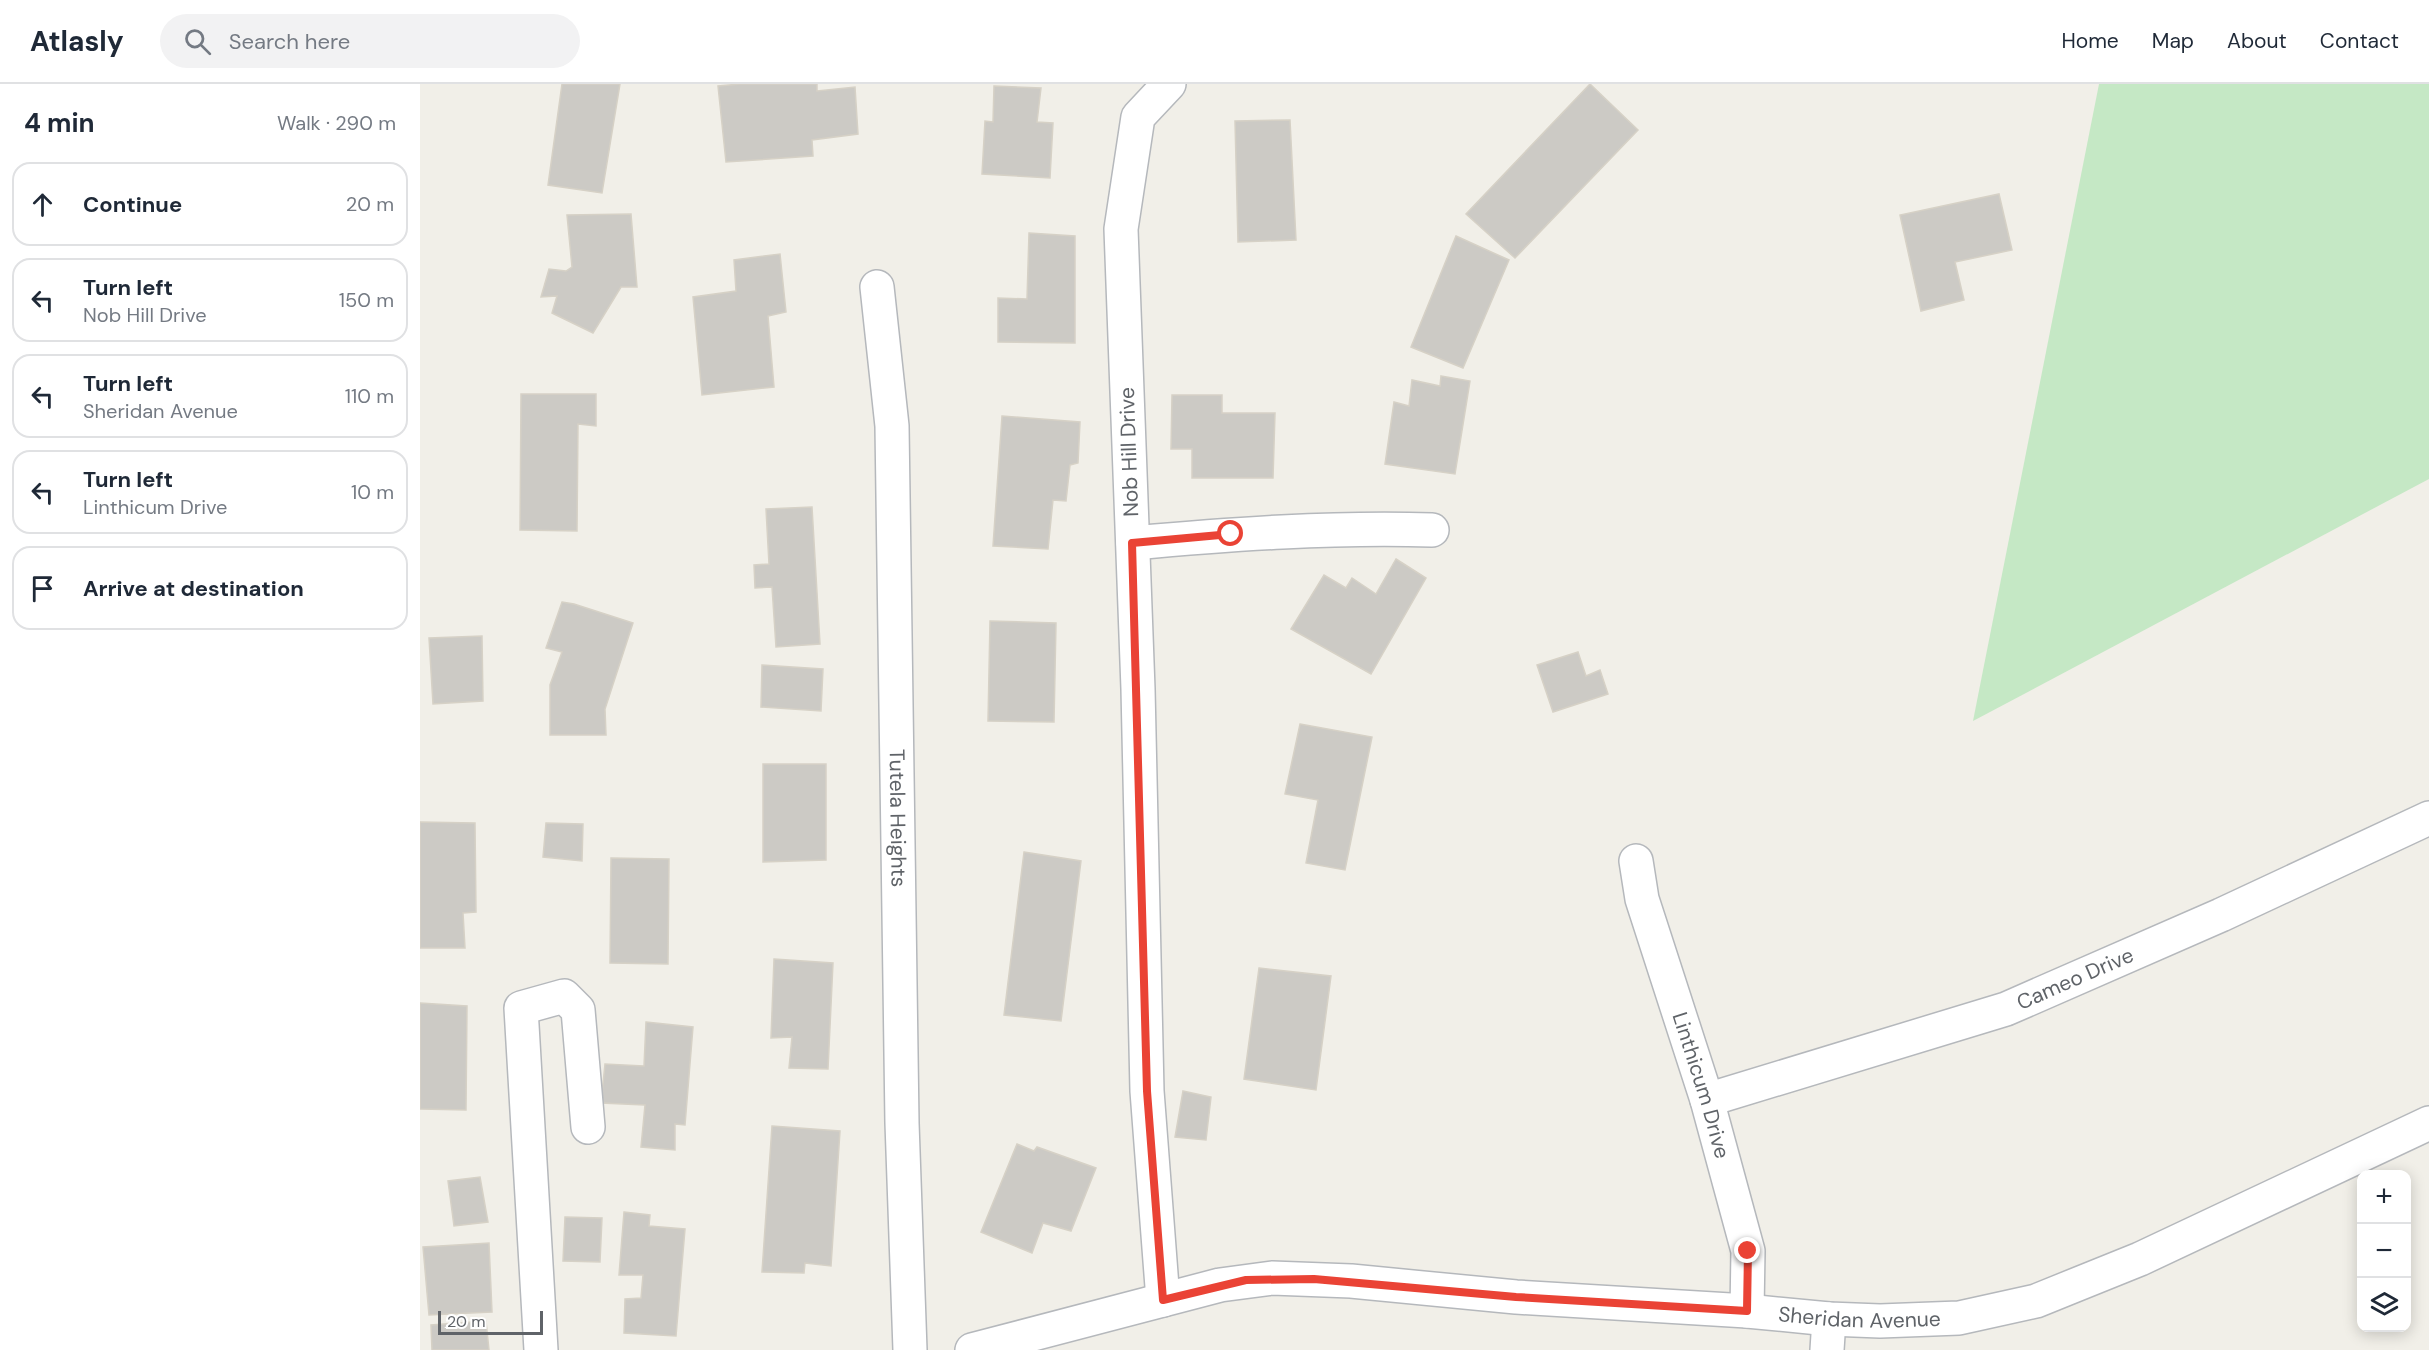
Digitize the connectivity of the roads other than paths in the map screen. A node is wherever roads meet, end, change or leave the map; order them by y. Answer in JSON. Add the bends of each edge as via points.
{"nodes":[{"id":1,"x":1169,"y":84,"type":"edge"},
{"id":2,"x":876,"y":287,"type":"dead end"},
{"id":3,"x":1432,"y":530,"type":"dead end"},
{"id":4,"x":1132,"y":543,"type":"junction"},
{"id":5,"x":2429,"y":818,"type":"edge"},
{"id":6,"x":1636,"y":861,"type":"dead end"},
{"id":7,"x":1707,"y":1100,"type":"junction"},
{"id":8,"x":2429,"y":1123,"type":"edge"},
{"id":9,"x":588,"y":1127,"type":"dead end"},
{"id":10,"x":1163,"y":1300,"type":"junction"},
{"id":11,"x":1747,"y":1311,"type":"junction"},
{"id":12,"x":1828,"y":1335,"type":"edge"},
{"id":13,"x":541,"y":1350,"type":"edge"},
{"id":14,"x":910,"y":1350,"type":"edge"},
{"id":15,"x":972,"y":1350,"type":"edge"}],
"edges":[{"from":1,"to":4,"type":"street","name":"Nob Hill Drive","via":[[1138,117],[1121,229]]},
{"from":2,"to":14,"type":"street","name":"Tutela Heights","via":[[892,426],[902,1123]]},
{"from":3,"to":4,"type":"street","via":[[1231,534]]},
{"from":4,"to":10,"type":"street","name":"Nob Hill Drive","via":[[1147,1091]]},
{"from":5,"to":7,"type":"street","name":"Cameo Drive","via":[[2222,915],[2006,1009]]},
{"from":6,"to":7,"type":"street","name":"Linthicum Drive","via":[[1642,899]]},
{"from":7,"to":11,"type":"street","name":"Linthicum Drive","via":[[1748,1251]]},
{"from":8,"to":12,"type":"street","name":"Sheridan Avenue","via":[[2140,1259],[2036,1301],[1959,1318],[1880,1321]]},
{"from":9,"to":13,"type":"street","via":[[578,1010],[564,996],[521,1008]]},
{"from":10,"to":11,"type":"street","name":"Sheridan Avenue","via":[[1246,1280],[1314,1279],[1516,1297]]},
{"from":10,"to":15,"type":"street","name":"Sheridan Avenue"},
{"from":11,"to":12,"type":"street","name":"Sheridan Avenue"}]}
